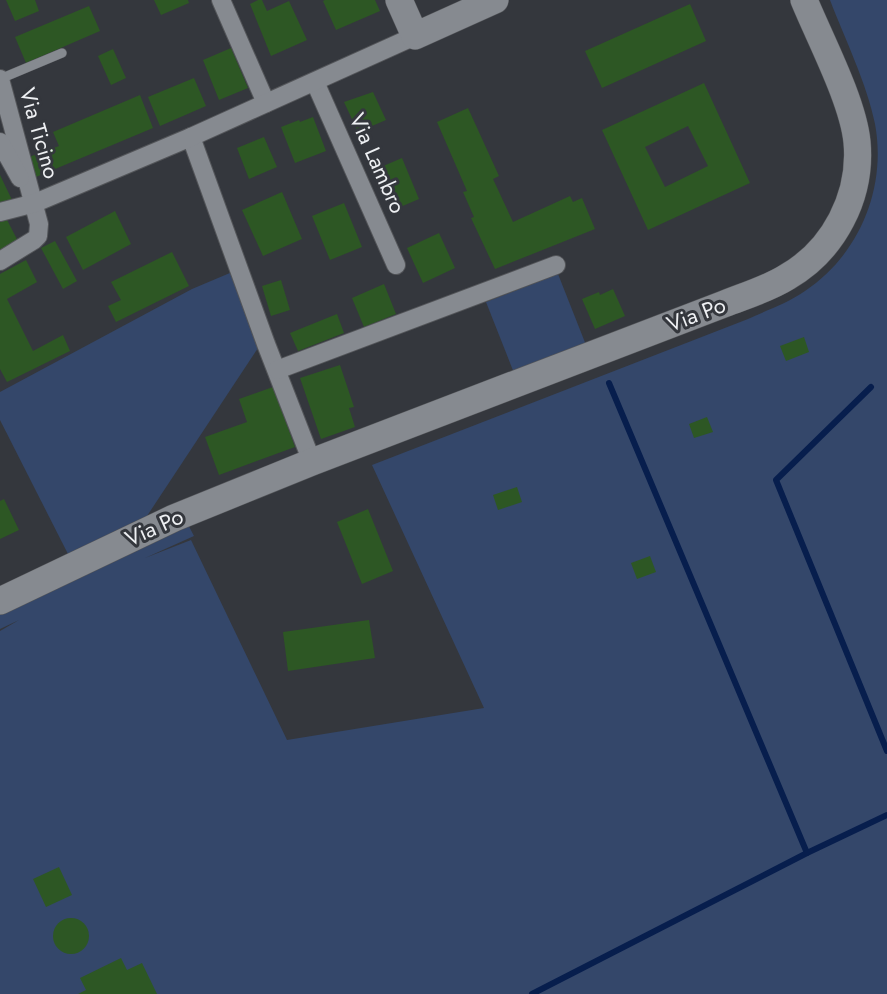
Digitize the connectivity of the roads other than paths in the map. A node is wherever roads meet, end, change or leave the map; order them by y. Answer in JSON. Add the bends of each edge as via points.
{"nodes":[{"id":1,"x":221,"y":0,"type":"edge"},
{"id":2,"x":399,"y":0,"type":"edge"},
{"id":3,"x":495,"y":0,"type":"edge"},
{"id":4,"x":804,"y":0,"type":"edge"},
{"id":5,"x":415,"y":36,"type":"junction"},
{"id":6,"x":62,"y":53,"type":"dead end"},
{"id":7,"x":0,"y":79,"type":"edge"},
{"id":8,"x":315,"y":81,"type":"junction"},
{"id":9,"x":266,"y":104,"type":"junction"},
{"id":10,"x":191,"y":137,"type":"junction"},
{"id":11,"x":0,"y":142,"type":"edge"},
{"id":12,"x":35,"y":203,"type":"junction"},
{"id":13,"x":0,"y":212,"type":"edge"},
{"id":14,"x":0,"y":261,"type":"edge"},
{"id":15,"x":396,"y":265,"type":"dead end"},
{"id":16,"x":556,"y":265,"type":"dead end"},
{"id":17,"x":277,"y":370,"type":"junction"},
{"id":18,"x":312,"y":462,"type":"junction"},
{"id":19,"x":0,"y":602,"type":"edge"}],
"edges":[{"from":1,"to":9,"type":"street"},
{"from":2,"to":5,"type":"street"},
{"from":3,"to":5,"type":"street"},
{"from":4,"to":18,"type":"street","name":"Via Po","via":[[848,105],[857,142],[853,188],[846,210],[833,234],[802,268],[779,282]]},
{"from":5,"to":8,"type":"street"},
{"from":6,"to":7,"type":"lane"},
{"from":7,"to":12,"type":"street","name":"Via Ticino"},
{"from":8,"to":9,"type":"street"},
{"from":8,"to":15,"type":"street","name":"Via Lambro"},
{"from":9,"to":10,"type":"street"},
{"from":10,"to":12,"type":"street"},
{"from":10,"to":17,"type":"street"},
{"from":11,"to":12,"type":"street","name":"Via Ticino"},
{"from":12,"to":13,"type":"street"},
{"from":12,"to":14,"type":"street","via":[[38,236]]},
{"from":16,"to":17,"type":"street"},
{"from":17,"to":18,"type":"street"},
{"from":18,"to":19,"type":"street","name":"Via Po","via":[[174,518]]}]}
